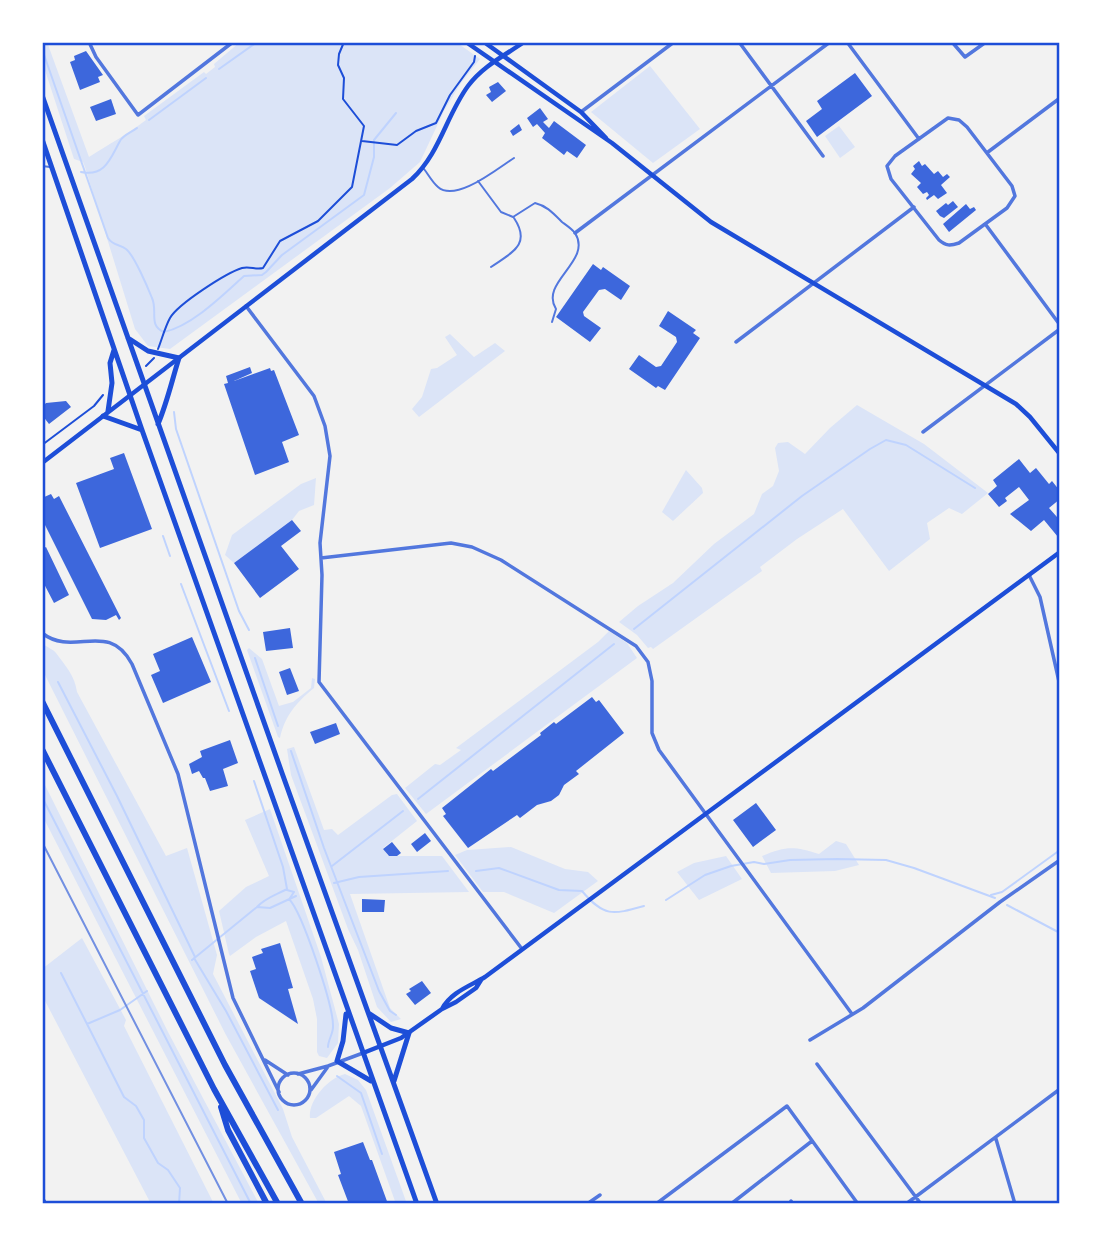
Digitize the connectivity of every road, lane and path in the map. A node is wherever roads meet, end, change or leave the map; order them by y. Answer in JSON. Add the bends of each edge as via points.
{"nodes":[{"id":1,"x":89,"y":42,"type":"edge"},
{"id":2,"x":233,"y":42,"type":"edge"},
{"id":3,"x":344,"y":42,"type":"edge"},
{"id":4,"x":466,"y":42,"type":"edge"},
{"id":5,"x":484,"y":42,"type":"edge"},
{"id":6,"x":524,"y":42,"type":"edge"},
{"id":7,"x":674,"y":42,"type":"edge"},
{"id":8,"x":739,"y":42,"type":"edge"},
{"id":9,"x":830,"y":42,"type":"edge"},
{"id":10,"x":847,"y":42,"type":"edge"},
{"id":11,"x":952,"y":42,"type":"edge"},
{"id":12,"x":986,"y":42,"type":"edge"},
{"id":13,"x":475,"y":55,"type":"dead end"},
{"id":14,"x":504,"y":56,"type":"junction"},
{"id":15,"x":494,"y":62,"type":"junction"},
{"id":16,"x":772,"y":86,"type":"junction"},
{"id":17,"x":42,"y":95,"type":"edge"},
{"id":18,"x":1060,"y":99,"type":"edge"},
{"id":19,"x":581,"y":112,"type":"junction"},
{"id":20,"x":42,"y":139,"type":"edge"},
{"id":21,"x":919,"y":139,"type":"junction"},
{"id":22,"x":361,"y":141,"type":"junction"},
{"id":23,"x":612,"y":143,"type":"junction"},
{"id":24,"x":988,"y":152,"type":"junction"},
{"id":25,"x":823,"y":156,"type":"dead end"},
{"id":26,"x":514,"y":158,"type":"dead end"},
{"id":27,"x":42,"y":166,"type":"edge"},
{"id":28,"x":51,"y":167,"type":"junction"},
{"id":29,"x":423,"y":168,"type":"junction"},
{"id":30,"x":652,"y":176,"type":"junction"},
{"id":31,"x":478,"y":181,"type":"junction"},
{"id":32,"x":914,"y":207,"type":"junction"},
{"id":33,"x":513,"y":217,"type":"junction"},
{"id":34,"x":985,"y":225,"type":"junction"},
{"id":35,"x":575,"y":233,"type":"junction"},
{"id":36,"x":491,"y":267,"type":"dead end"},
{"id":37,"x":813,"y":283,"type":"junction"},
{"id":38,"x":246,"y":306,"type":"junction"},
{"id":39,"x":552,"y":322,"type":"dead end"},
{"id":40,"x":1060,"y":327,"type":"edge"},
{"id":41,"x":128,"y":338,"type":"junction"},
{"id":42,"x":736,"y":342,"type":"dead end"},
{"id":43,"x":158,"y":349,"type":"dead end"},
{"id":44,"x":114,"y":350,"type":"junction"},
{"id":45,"x":155,"y":356,"type":"dead end"},
{"id":46,"x":179,"y":358,"type":"junction"},
{"id":47,"x":145,"y":367,"type":"dead end"},
{"id":48,"x":144,"y":385,"type":"junction"},
{"id":49,"x":985,"y":385,"type":"junction"},
{"id":50,"x":105,"y":392,"type":"dead end"},
{"id":51,"x":130,"y":395,"type":"junction"},
{"id":52,"x":108,"y":411,"type":"junction"},
{"id":53,"x":103,"y":416,"type":"junction"},
{"id":54,"x":158,"y":424,"type":"junction"},
{"id":55,"x":142,"y":430,"type":"junction"},
{"id":56,"x":923,"y":432,"type":"dead end"},
{"id":57,"x":42,"y":446,"type":"edge"},
{"id":58,"x":1060,"y":454,"type":"edge"},
{"id":59,"x":42,"y":463,"type":"edge"},
{"id":60,"x":1060,"y":552,"type":"edge"},
{"id":61,"x":321,"y":558,"type":"junction"},
{"id":62,"x":1029,"y":575,"type":"junction"},
{"id":63,"x":42,"y":633,"type":"edge"},
{"id":64,"x":1060,"y":686,"type":"edge"},
{"id":65,"x":42,"y":701,"type":"edge"},
{"id":66,"x":42,"y":749,"type":"edge"},
{"id":67,"x":704,"y":815,"type":"junction"},
{"id":68,"x":1060,"y":860,"type":"edge"},
{"id":69,"x":522,"y":949,"type":"junction"},
{"id":70,"x":347,"y":1011,"type":"junction"},
{"id":71,"x":369,"y":1013,"type":"junction"},
{"id":72,"x":852,"y":1014,"type":"junction"},
{"id":73,"x":409,"y":1033,"type":"junction"},
{"id":74,"x":810,"y":1040,"type":"dead end"},
{"id":75,"x":381,"y":1046,"type":"junction"},
{"id":76,"x":363,"y":1053,"type":"junction"},
{"id":77,"x":263,"y":1059,"type":"junction"},
{"id":78,"x":337,"y":1061,"type":"junction"},
{"id":79,"x":817,"y":1065,"type":"dead end"},
{"id":80,"x":328,"y":1066,"type":"junction"},
{"id":81,"x":288,"y":1074,"type":"junction"},
{"id":82,"x":298,"y":1074,"type":"junction"},
{"id":83,"x":372,"y":1081,"type":"junction"},
{"id":84,"x":394,"y":1081,"type":"junction"},
{"id":85,"x":214,"y":1089,"type":"junction"},
{"id":86,"x":1060,"y":1089,"type":"edge"},
{"id":87,"x":310,"y":1091,"type":"junction"},
{"id":88,"x":279,"y":1092,"type":"junction"},
{"id":89,"x":995,"y":1138,"type":"junction"},
{"id":90,"x":813,"y":1141,"type":"junction"},
{"id":91,"x":600,"y":1195,"type":"dead end"},
{"id":92,"x":666,"y":1196,"type":"junction"},
{"id":93,"x":915,"y":1197,"type":"junction"},
{"id":94,"x":42,"y":1198,"type":"edge"},
{"id":95,"x":45,"y":1204,"type":"edge"},
{"id":96,"x":267,"y":1204,"type":"edge"},
{"id":97,"x":278,"y":1204,"type":"edge"},
{"id":98,"x":302,"y":1204,"type":"edge"},
{"id":99,"x":417,"y":1204,"type":"edge"},
{"id":100,"x":437,"y":1204,"type":"edge"},
{"id":101,"x":587,"y":1204,"type":"edge"},
{"id":102,"x":656,"y":1204,"type":"edge"},
{"id":103,"x":671,"y":1204,"type":"edge"},
{"id":104,"x":731,"y":1204,"type":"edge"},
{"id":105,"x":858,"y":1204,"type":"edge"},
{"id":106,"x":906,"y":1204,"type":"edge"},
{"id":107,"x":921,"y":1204,"type":"edge"},
{"id":108,"x":1015,"y":1204,"type":"edge"}],
"edges":[{"from":1,"to":2,"type":"street","via":[[138,115]]},
{"from":3,"to":22,"type":"path","via":[[338,65],[344,78],[343,99],[364,126]]},
{"from":4,"to":15,"type":"main road"},
{"from":5,"to":14,"type":"main road"},
{"from":6,"to":14,"type":"main road"},
{"from":7,"to":19,"type":"street"},
{"from":8,"to":16,"type":"street"},
{"from":9,"to":16,"type":"street"},
{"from":10,"to":21,"type":"street"},
{"from":11,"to":12,"type":"street","via":[[965,57]]},
{"from":13,"to":22,"type":"path","via":[[436,123],[397,145]]},
{"from":14,"to":15,"type":"main road"},
{"from":14,"to":19,"type":"main road"},
{"from":15,"to":23,"type":"main road"},
{"from":15,"to":29,"type":"main road","via":[[463,93]]},
{"from":16,"to":25,"type":"street"},
{"from":16,"to":30,"type":"street"},
{"from":17,"to":41,"type":"main road"},
{"from":18,"to":24,"type":"street"},
{"from":19,"to":23,"type":"main road"},
{"from":20,"to":28,"type":"main road"},
{"from":21,"to":24,"type":"street","via":[[945,119],[956,118]]},
{"from":21,"to":32,"type":"street","via":[[887,166],[891,179]]},
{"from":22,"to":43,"type":"path","via":[[352,187],[323,218],[280,241],[263,268],[243,268],[216,282],[171,316]]},
{"from":23,"to":30,"type":"main road"},
{"from":24,"to":34,"type":"street","via":[[1015,195],[1007,208]]},
{"from":26,"to":31,"type":"lane"},
{"from":27,"to":28,"type":"lane"},
{"from":28,"to":44,"type":"main road"},
{"from":29,"to":31,"type":"lane","via":[[447,192]]},
{"from":29,"to":38,"type":"main road"},
{"from":30,"to":35,"type":"street"},
{"from":30,"to":37,"type":"main road","via":[[711,222]]},
{"from":31,"to":33,"type":"lane","via":[[501,212]]},
{"from":32,"to":34,"type":"street","via":[[947,246]]},
{"from":32,"to":37,"type":"street"},
{"from":33,"to":35,"type":"lane","via":[[535,203],[545,205]]},
{"from":33,"to":36,"type":"lane","via":[[522,239],[516,250]]},
{"from":34,"to":40,"type":"street"},
{"from":35,"to":39,"type":"lane","via":[[576,254],[553,290],[556,309]]},
{"from":37,"to":42,"type":"street"},
{"from":37,"to":49,"type":"main road"},
{"from":38,"to":46,"type":"main road"},
{"from":38,"to":61,"type":"street","via":[[314,396],[325,426],[330,456]]},
{"from":40,"to":49,"type":"street"},
{"from":41,"to":46,"type":"main road","via":[[148,351]]},
{"from":41,"to":48,"type":"main road"},
{"from":44,"to":51,"type":"main road"},
{"from":44,"to":52,"type":"main road"},
{"from":45,"to":47,"type":"path"},
{"from":46,"to":48,"type":"main road"},
{"from":46,"to":54,"type":"main road"},
{"from":48,"to":51,"type":"main road"},
{"from":48,"to":54,"type":"main road"},
{"from":49,"to":56,"type":"street"},
{"from":49,"to":58,"type":"main road","via":[[1026,413]]},
{"from":50,"to":57,"type":"path"},
{"from":51,"to":52,"type":"main road"},
{"from":51,"to":55,"type":"main road"},
{"from":52,"to":53,"type":"main road"},
{"from":53,"to":55,"type":"main road"},
{"from":53,"to":59,"type":"main road"},
{"from":54,"to":71,"type":"main road"},
{"from":55,"to":70,"type":"main road"},
{"from":60,"to":62,"type":"main road"},
{"from":61,"to":67,"type":"street","via":[[451,543],[472,547],[536,581],[636,646],[648,662],[652,681],[655,742]]},
{"from":61,"to":69,"type":"street","via":[[319,682]]},
{"from":62,"to":64,"type":"street","via":[[1040,597]]},
{"from":62,"to":67,"type":"main road"},
{"from":63,"to":77,"type":"street","via":[[68,643],[109,642],[130,660],[178,774],[235,1003]]},
{"from":65,"to":98,"type":"highway","via":[[225,1065]]},
{"from":66,"to":85,"type":"highway"},
{"from":67,"to":69,"type":"main road"},
{"from":67,"to":72,"type":"street"},
{"from":68,"to":72,"type":"street"},
{"from":69,"to":73,"type":"main road"},
{"from":70,"to":76,"type":"main road"},
{"from":70,"to":78,"type":"main road"},
{"from":71,"to":73,"type":"main road","via":[[391,1028]]},
{"from":71,"to":75,"type":"main road"},
{"from":72,"to":74,"type":"street"},
{"from":73,"to":75,"type":"main road"},
{"from":73,"to":84,"type":"main road"},
{"from":75,"to":76,"type":"main road"},
{"from":75,"to":84,"type":"main road"},
{"from":76,"to":78,"type":"street"},
{"from":76,"to":83,"type":"main road"},
{"from":77,"to":81,"type":"street"},
{"from":77,"to":88,"type":"street"},
{"from":78,"to":80,"type":"street"},
{"from":78,"to":83,"type":"main road"},
{"from":79,"to":93,"type":"street"},
{"from":80,"to":82,"type":"street"},
{"from":80,"to":87,"type":"street"},
{"from":81,"to":82,"type":"street"},
{"from":81,"to":88,"type":"street"},
{"from":82,"to":87,"type":"street","via":[[306,1078]]},
{"from":83,"to":99,"type":"main road"},
{"from":84,"to":100,"type":"main road"},
{"from":85,"to":96,"type":"highway","via":[[228,1130]]},
{"from":85,"to":97,"type":"highway"},
{"from":86,"to":89,"type":"street"},
{"from":87,"to":88,"type":"street","via":[[295,1105]]},
{"from":89,"to":93,"type":"street"},
{"from":89,"to":108,"type":"street"},
{"from":90,"to":92,"type":"street","via":[[787,1106]]},
{"from":90,"to":104,"type":"street"},
{"from":90,"to":105,"type":"street"},
{"from":91,"to":101,"type":"street"},
{"from":92,"to":102,"type":"street"},
{"from":92,"to":103,"type":"street"},
{"from":93,"to":106,"type":"street"},
{"from":93,"to":107,"type":"street"},
{"from":94,"to":95,"type":"main road"}]}
